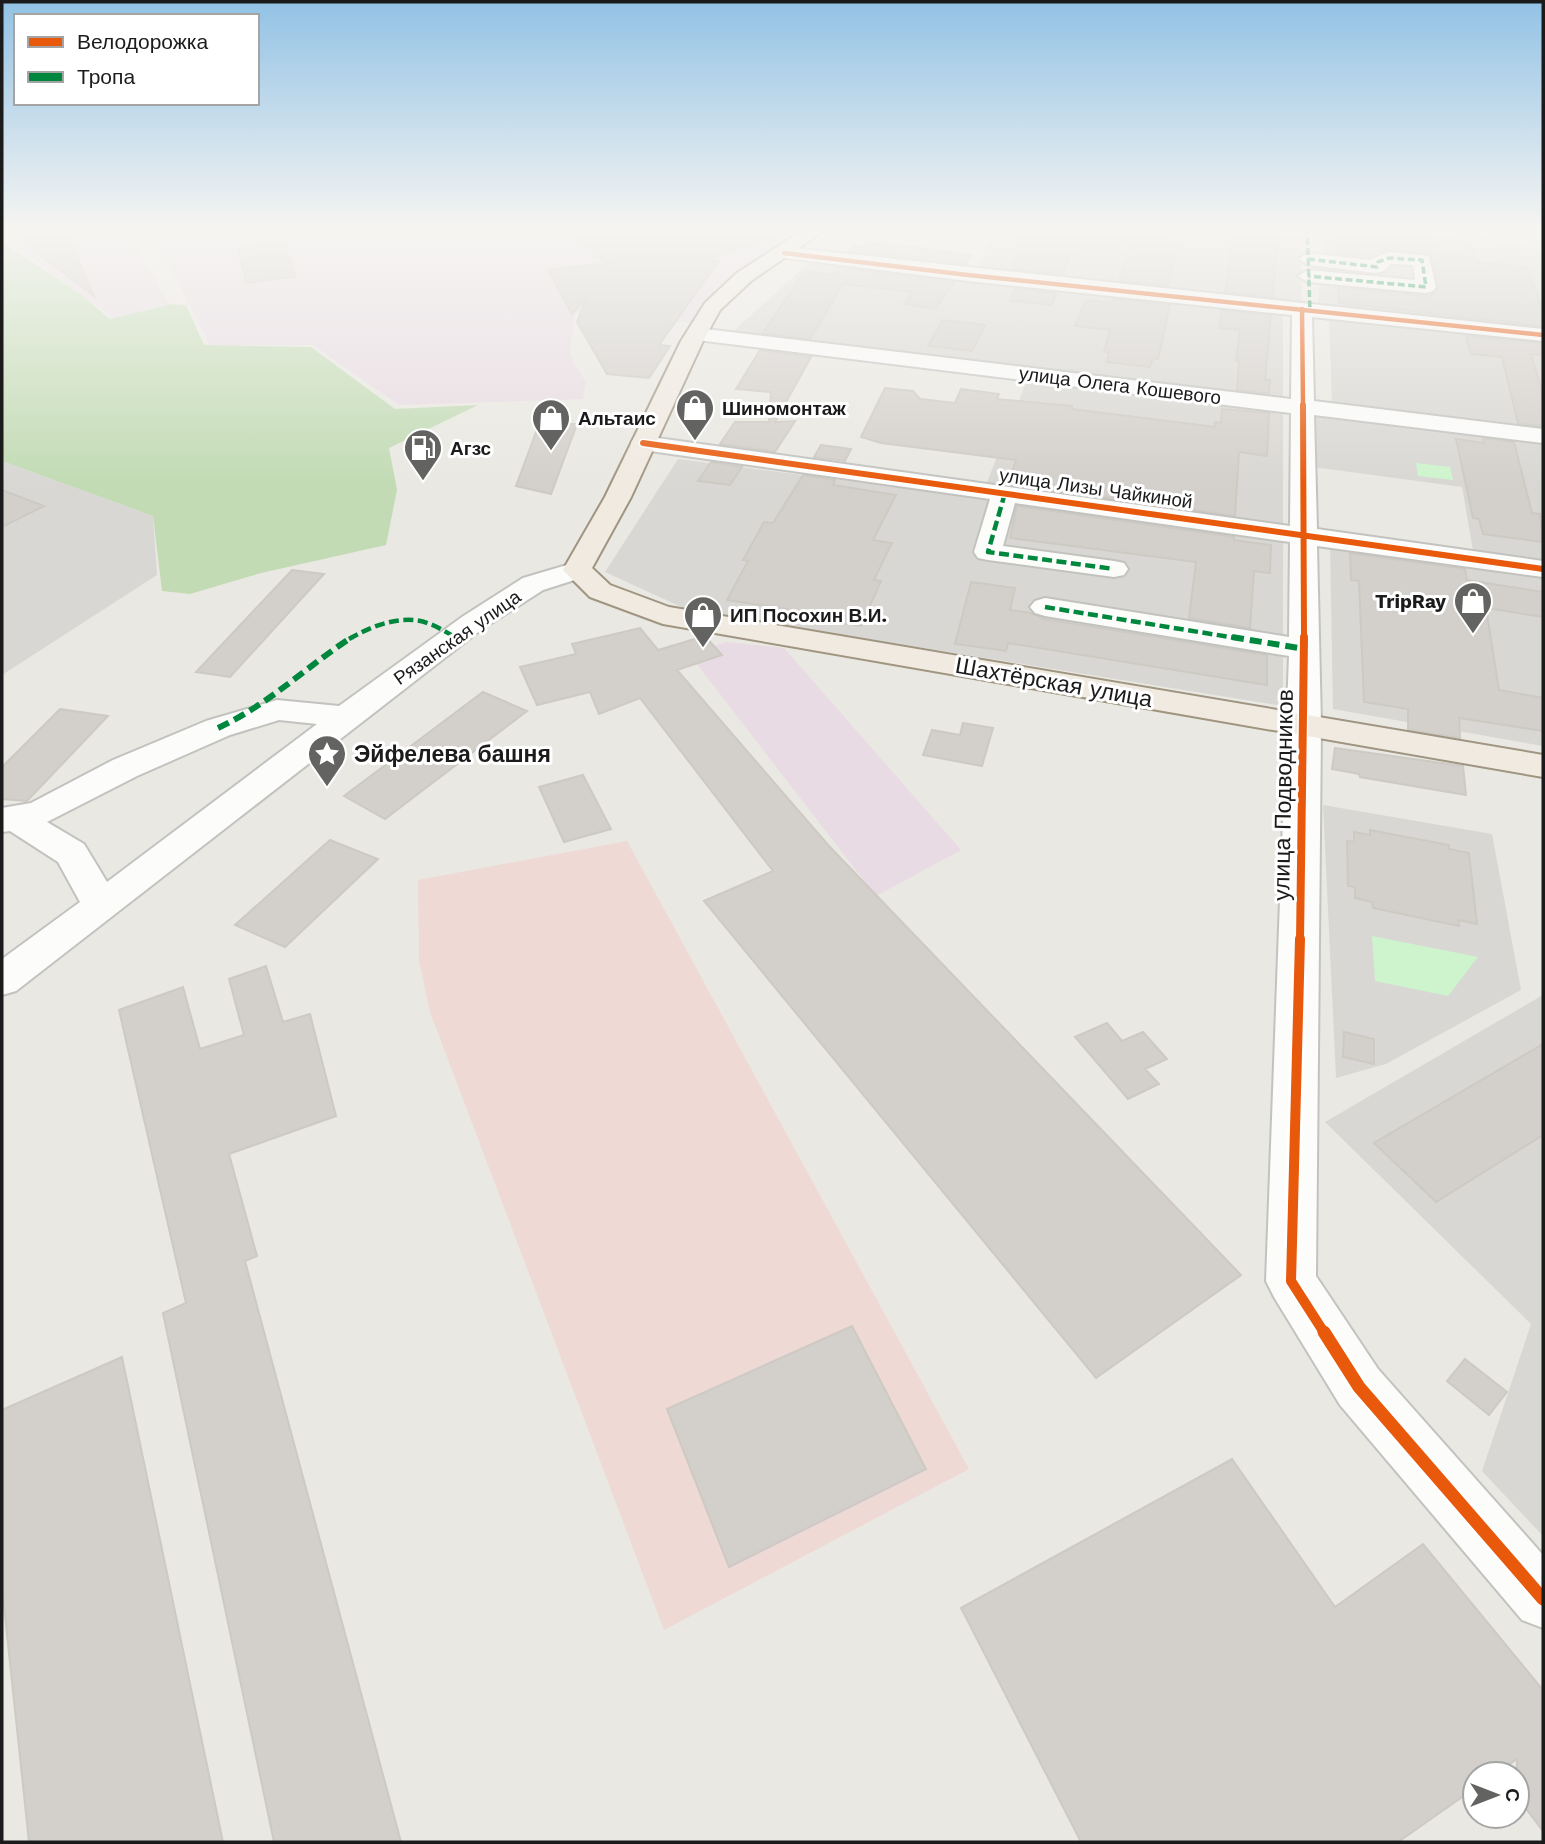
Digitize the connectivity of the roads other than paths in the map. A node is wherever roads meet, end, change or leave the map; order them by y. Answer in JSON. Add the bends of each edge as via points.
{"nodes":[{"id":1,"x":708,"y":313,"type":"edge"},
{"id":2,"x":1306,"y":313,"type":"edge"},
{"id":3,"x":1335,"y":313,"type":"edge"},
{"id":4,"x":696,"y":334,"type":"junction"},
{"id":5,"x":1543,"y":335,"type":"edge"},
{"id":6,"x":1302,"y":407,"type":"junction"},
{"id":7,"x":1543,"y":436,"type":"edge"},
{"id":8,"x":643,"y":443,"type":"junction"},
{"id":9,"x":1005,"y":493,"type":"junction"},
{"id":10,"x":1304,"y":534,"type":"junction"},
{"id":11,"x":1114,"y":569,"type":"dead end"},
{"id":12,"x":1543,"y":569,"type":"edge"},
{"id":13,"x":576,"y":570,"type":"junction"},
{"id":14,"x":1045,"y":607,"type":"dead end"},
{"id":15,"x":1305,"y":649,"type":"junction"},
{"id":16,"x":346,"y":717,"type":"junction"},
{"id":17,"x":1305,"y":725,"type":"junction"},
{"id":18,"x":1543,"y":766,"type":"edge"},
{"id":19,"x":9,"y":820,"type":"edge"},
{"id":20,"x":101,"y":905,"type":"junction"},
{"id":21,"x":2,"y":980,"type":"edge"},
{"id":22,"x":1543,"y":1599,"type":"edge"}],
"edges":[{"from":1,"to":4,"type":"main road"},
{"from":2,"to":6,"type":"street","name":"улица Подводников"},
{"from":3,"to":5,"type":"street"},
{"from":4,"to":6,"type":"street","name":"улица Олега Кошевого"},
{"from":4,"to":8,"type":"main road"},
{"from":6,"to":7,"type":"street","name":"улица Олега Кошевого"},
{"from":6,"to":10,"type":"street","name":"улица Подводников"},
{"from":8,"to":9,"type":"street","name":"улица Лизы Чайкиной"},
{"from":8,"to":13,"type":"main road"},
{"from":9,"to":10,"type":"street","name":"улица Лизы Чайкиной"},
{"from":9,"to":11,"type":"street","via":[[988,552]]},
{"from":10,"to":12,"type":"street","name":"улица Лизы Чайкиной"},
{"from":10,"to":15,"type":"street","name":"улица Подводников"},
{"from":13,"to":16,"type":"street","name":"Рязанская улица","via":[[533,584]]},
{"from":13,"to":17,"type":"main road","name":"Шахтёрская улица","via":[[600,591],[663,615]]},
{"from":14,"to":15,"type":"street"},
{"from":15,"to":17,"type":"street","name":"улица Подводников"},
{"from":16,"to":19,"type":"street","via":[[277,710],[125,768],[43,811]]},
{"from":16,"to":20,"type":"street","name":"Рязанская улица"},
{"from":17,"to":18,"type":"main road","name":"Шахтёрская улица"},
{"from":17,"to":22,"type":"street","name":"улица Подводников","via":[[1292,1281],[1359,1387]]},
{"from":19,"to":20,"type":"street","via":[[71,853]]},
{"from":20,"to":21,"type":"street","name":"Рязанская улица"}]}
